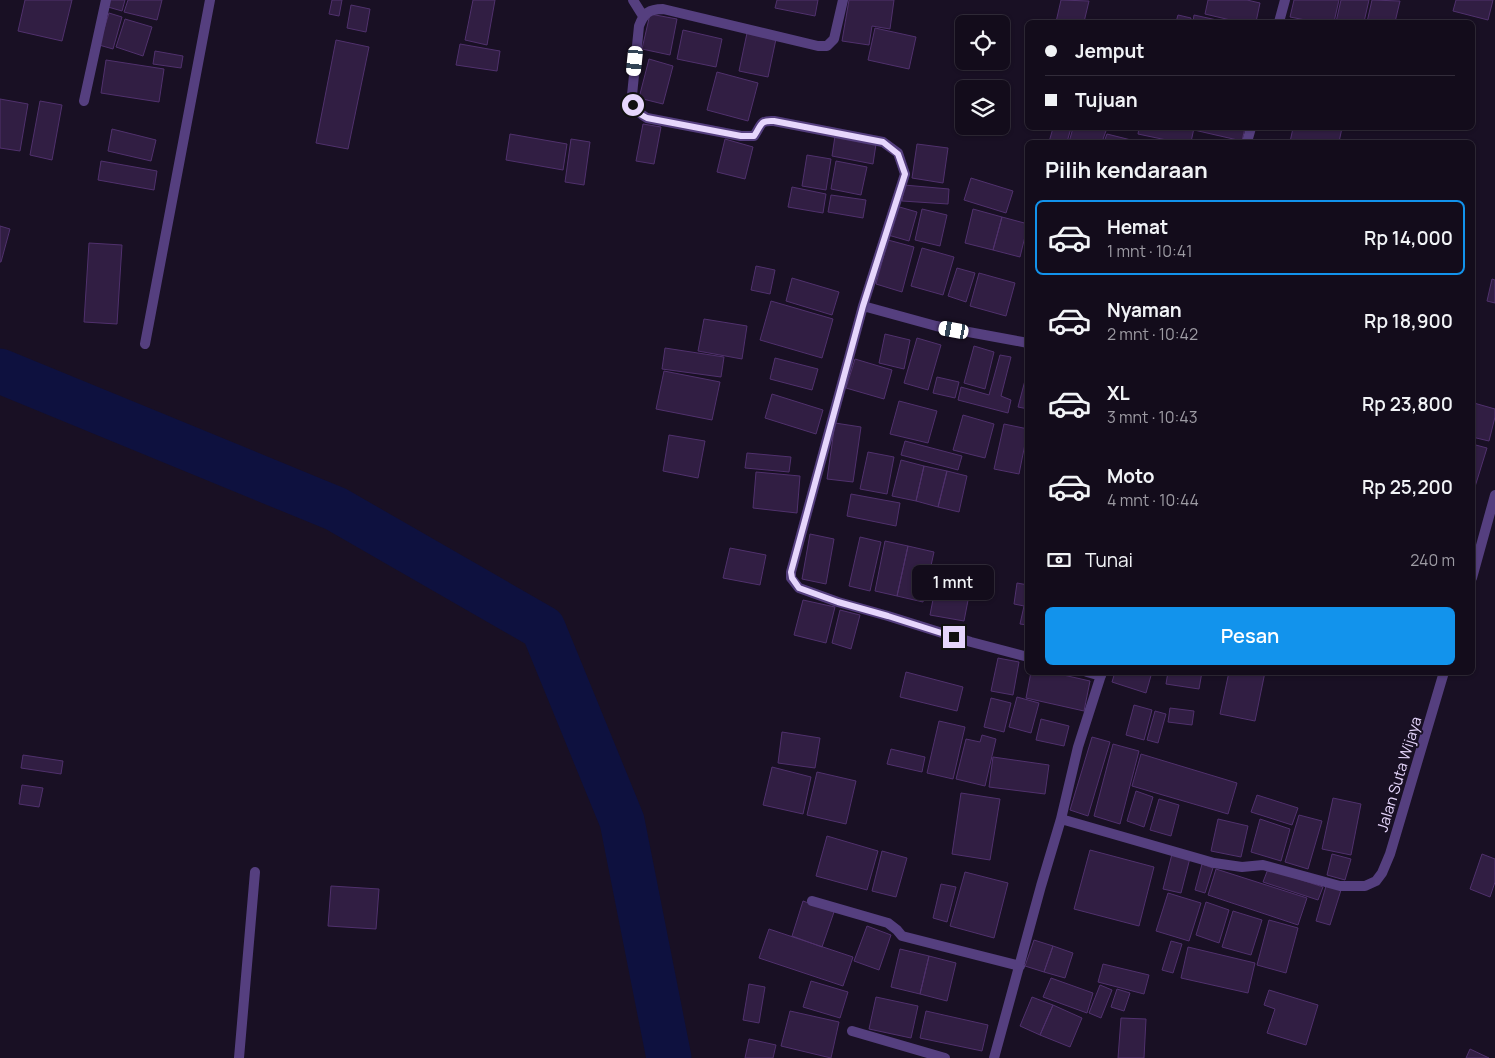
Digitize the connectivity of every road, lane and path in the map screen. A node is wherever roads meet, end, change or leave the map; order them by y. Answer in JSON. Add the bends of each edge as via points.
{"nodes":[{"id":1,"x":106,"y":0,"type":"edge"},
{"id":2,"x":210,"y":0,"type":"edge"},
{"id":3,"x":633,"y":0,"type":"edge"},
{"id":4,"x":843,"y":0,"type":"edge"},
{"id":5,"x":1285,"y":0,"type":"edge"},
{"id":6,"x":643,"y":16,"type":"junction"},
{"id":7,"x":1280,"y":20,"type":"edge"},
{"id":8,"x":84,"y":101,"type":"dead end"},
{"id":9,"x":863,"y":306,"type":"junction"},
{"id":10,"x":1025,"y":342,"type":"edge"},
{"id":11,"x":145,"y":344,"type":"dead end"},
{"id":12,"x":1495,"y":495,"type":"edge"},
{"id":13,"x":1475,"y":567,"type":"edge"},
{"id":14,"x":1025,"y":656,"type":"edge"},
{"id":15,"x":1102,"y":675,"type":"edge"},
{"id":16,"x":1443,"y":675,"type":"edge"},
{"id":17,"x":1061,"y":819,"type":"junction"},
{"id":18,"x":255,"y":872,"type":"dead end"},
{"id":19,"x":812,"y":901,"type":"dead end"},
{"id":20,"x":1020,"y":966,"type":"junction"},
{"id":21,"x":852,"y":1031,"type":"dead end"},
{"id":22,"x":239,"y":1058,"type":"edge"},
{"id":23,"x":945,"y":1058,"type":"edge"},
{"id":24,"x":994,"y":1058,"type":"edge"}],
"edges":[{"from":1,"to":8,"type":"street"},
{"from":2,"to":11,"type":"street"},
{"from":3,"to":6,"type":"street"},
{"from":4,"to":6,"type":"street","via":[[834,39],[827,46],[663,9]]},
{"from":5,"to":7,"type":"street"},
{"from":6,"to":9,"type":"street","via":[[639,26],[632,95],[638,113],[647,118],[750,137],[765,120],[774,121],[883,142],[898,154],[905,174]]},
{"from":9,"to":10,"type":"street","via":[[936,326]]},
{"from":9,"to":14,"type":"street","via":[[792,578],[799,588],[838,602]]},
{"from":12,"to":13,"type":"street"},
{"from":15,"to":17,"type":"street","via":[[1078,747]]},
{"from":16,"to":17,"type":"street","name":"Jalan Suta Wijaya","via":[[1390,854],[1376,881],[1365,886],[1340,886],[1263,865],[1214,863]]},
{"from":17,"to":20,"type":"street"},
{"from":18,"to":22,"type":"street"},
{"from":19,"to":20,"type":"street","via":[[888,923],[902,936]]},
{"from":20,"to":24,"type":"street"},
{"from":21,"to":23,"type":"street"}]}
